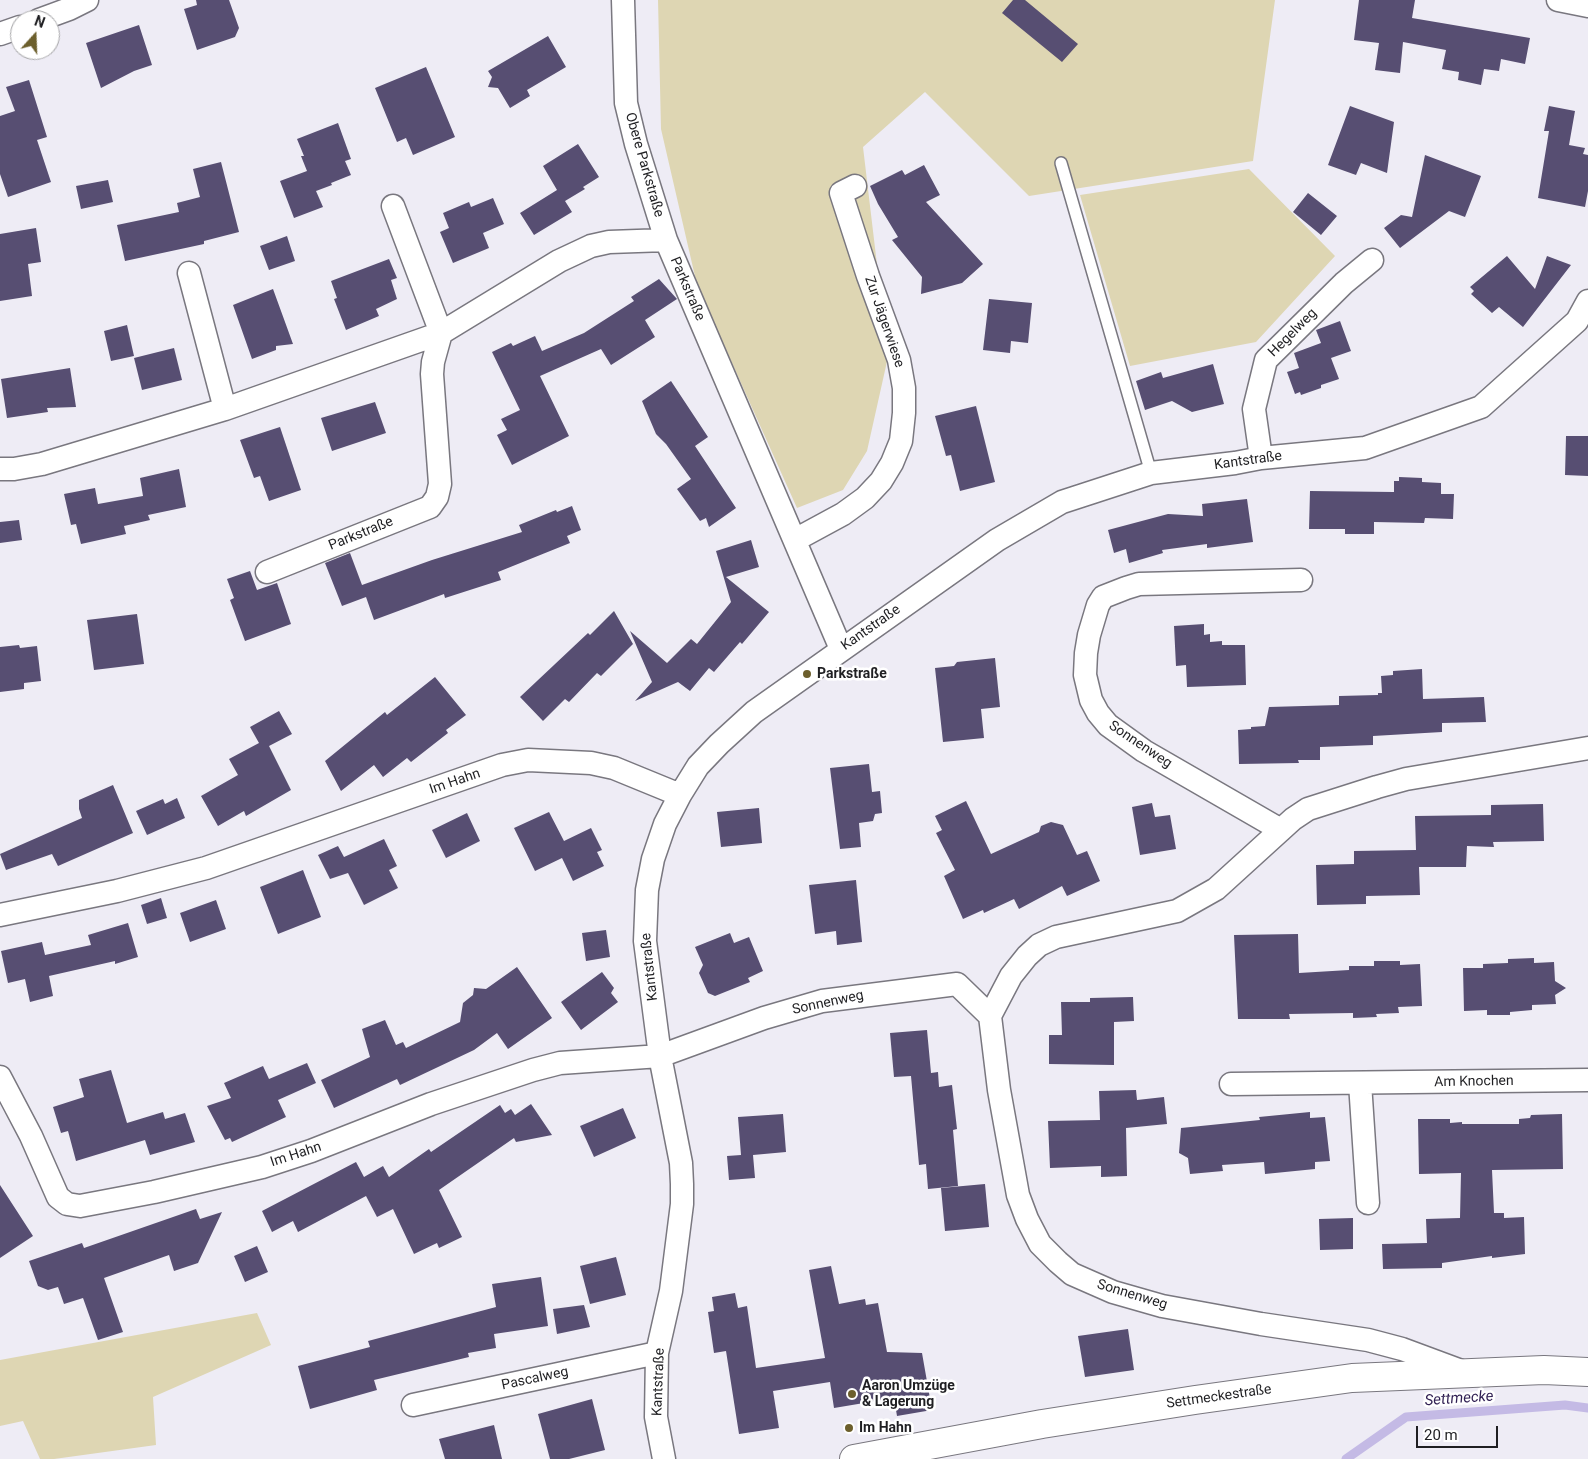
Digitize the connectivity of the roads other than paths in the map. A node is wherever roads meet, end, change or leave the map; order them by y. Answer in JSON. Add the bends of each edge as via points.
{"nodes":[{"id":1,"x":87,"y":0,"type":"edge"},
{"id":2,"x":623,"y":0,"type":"edge"},
{"id":3,"x":1558,"y":0,"type":"edge"},
{"id":4,"x":1588,"y":6,"type":"edge"},
{"id":5,"x":60,"y":11,"type":"edge"},
{"id":6,"x":1061,"y":163,"type":"dead end"},
{"id":7,"x":855,"y":186,"type":"dead end"},
{"id":8,"x":394,"y":206,"type":"dead end"},
{"id":9,"x":666,"y":240,"type":"junction"},
{"id":10,"x":1372,"y":260,"type":"dead end"},
{"id":11,"x":189,"y":273,"type":"dead end"},
{"id":12,"x":1588,"y":301,"type":"edge"},
{"id":13,"x":441,"y":333,"type":"junction"},
{"id":14,"x":225,"y":409,"type":"junction"},
{"id":15,"x":1261,"y":458,"type":"junction"},
{"id":16,"x":0,"y":469,"type":"edge"},
{"id":17,"x":1151,"y":473,"type":"junction"},
{"id":18,"x":795,"y":540,"type":"junction"},
{"id":19,"x":266,"y":572,"type":"dead end"},
{"id":20,"x":1301,"y":580,"type":"dead end"},
{"id":21,"x":841,"y":649,"type":"junction"},
{"id":22,"x":1588,"y":748,"type":"edge"},
{"id":23,"x":680,"y":795,"type":"junction"},
{"id":24,"x":1281,"y":830,"type":"junction"},
{"id":25,"x":0,"y":915,"type":"edge"},
{"id":26,"x":990,"y":1016,"type":"junction"},
{"id":27,"x":660,"y":1056,"type":"junction"},
{"id":28,"x":0,"y":1077,"type":"edge"},
{"id":29,"x":1588,"y":1080,"type":"edge"},
{"id":30,"x":1360,"y":1083,"type":"junction"},
{"id":31,"x":1230,"y":1084,"type":"dead end"},
{"id":32,"x":1368,"y":1203,"type":"dead end"},
{"id":33,"x":658,"y":1353,"type":"junction"},
{"id":34,"x":1588,"y":1372,"type":"edge"},
{"id":35,"x":1465,"y":1373,"type":"junction"},
{"id":36,"x":413,"y":1405,"type":"dead end"},
{"id":37,"x":664,"y":1459,"type":"edge"},
{"id":38,"x":854,"y":1459,"type":"edge"}],
"edges":[{"from":1,"to":5,"type":"street"},
{"from":2,"to":9,"type":"street","name":"Obere Parkstraße","via":[[626,103]]},
{"from":3,"to":4,"type":"street"},
{"from":6,"to":17,"type":"lane"},
{"from":7,"to":18,"type":"street","name":"Zur Jägerwiese","via":[[841,193],[899,360],[904,388],[901,441],[881,481],[865,498]]},
{"from":8,"to":13,"type":"street"},
{"from":9,"to":13,"type":"street","name":"Parkstraße","via":[[608,242],[591,246],[559,261]]},
{"from":9,"to":18,"type":"street","name":"Parkstraße"},
{"from":10,"to":15,"type":"street","name":"Hegelweg","via":[[1266,360],[1254,409]]},
{"from":11,"to":14,"type":"street"},
{"from":12,"to":15,"type":"street","name":"Kantstraße","via":[[1578,321],[1481,407],[1365,448]]},
{"from":13,"to":14,"type":"street","name":"Parkstraße"},
{"from":13,"to":19,"type":"street","name":"Parkstraße","via":[[432,374],[440,484],[430,507]]},
{"from":14,"to":16,"type":"street","name":"Parkstraße","via":[[42,464]]},
{"from":15,"to":17,"type":"street","name":"Kantstraße"},
{"from":17,"to":21,"type":"street","name":"Kantstraße","via":[[1062,502],[998,540]]},
{"from":18,"to":21,"type":"street","name":"Parkstraße"},
{"from":20,"to":24,"type":"street","name":"Sonnenweg","via":[[1139,584],[1126,588],[1104,598],[1098,605],[1086,654],[1085,675],[1091,700],[1108,725],[1144,751]]},
{"from":21,"to":23,"type":"street","name":"Kantstraße","via":[[754,712],[698,766]]},
{"from":22,"to":24,"type":"street","via":[[1415,777],[1377,787],[1308,809]]},
{"from":23,"to":25,"type":"street","name":"Im Hahn","via":[[622,771],[591,763],[528,760],[502,765],[206,868],[117,891]]},
{"from":23,"to":27,"type":"street","name":"Kantstraße","via":[[665,824],[647,890],[645,941]]},
{"from":24,"to":26,"type":"street","via":[[1216,889],[1177,912],[1056,937],[1039,945],[1012,976]]},
{"from":26,"to":27,"type":"street","name":"Sonnenweg","via":[[957,984],[895,991],[822,1002],[764,1018]]},
{"from":26,"to":35,"type":"street","name":"Sonnenweg","via":[[999,1090],[1018,1195],[1040,1244],[1072,1274],[1113,1292],[1162,1306],[1368,1340]]},
{"from":27,"to":28,"type":"street","name":"Im Hahn","via":[[560,1063],[431,1104],[262,1167],[80,1206],[67,1204],[58,1197]]},
{"from":27,"to":33,"type":"street","name":"Kantstraße","via":[[681,1163],[682,1198],[671,1291]]},
{"from":29,"to":30,"type":"street","name":"Am Knochen"},
{"from":30,"to":31,"type":"street","name":"Am Knochen"},
{"from":30,"to":32,"type":"street"},
{"from":33,"to":36,"type":"street","name":"Pascalweg"},
{"from":33,"to":37,"type":"street","name":"Kantstraße","via":[[656,1417]]},
{"from":34,"to":35,"type":"street","name":"Settmeckestraße"},
{"from":35,"to":38,"type":"street","name":"Settmeckestraße","via":[[1352,1378],[1244,1393]]}]}
